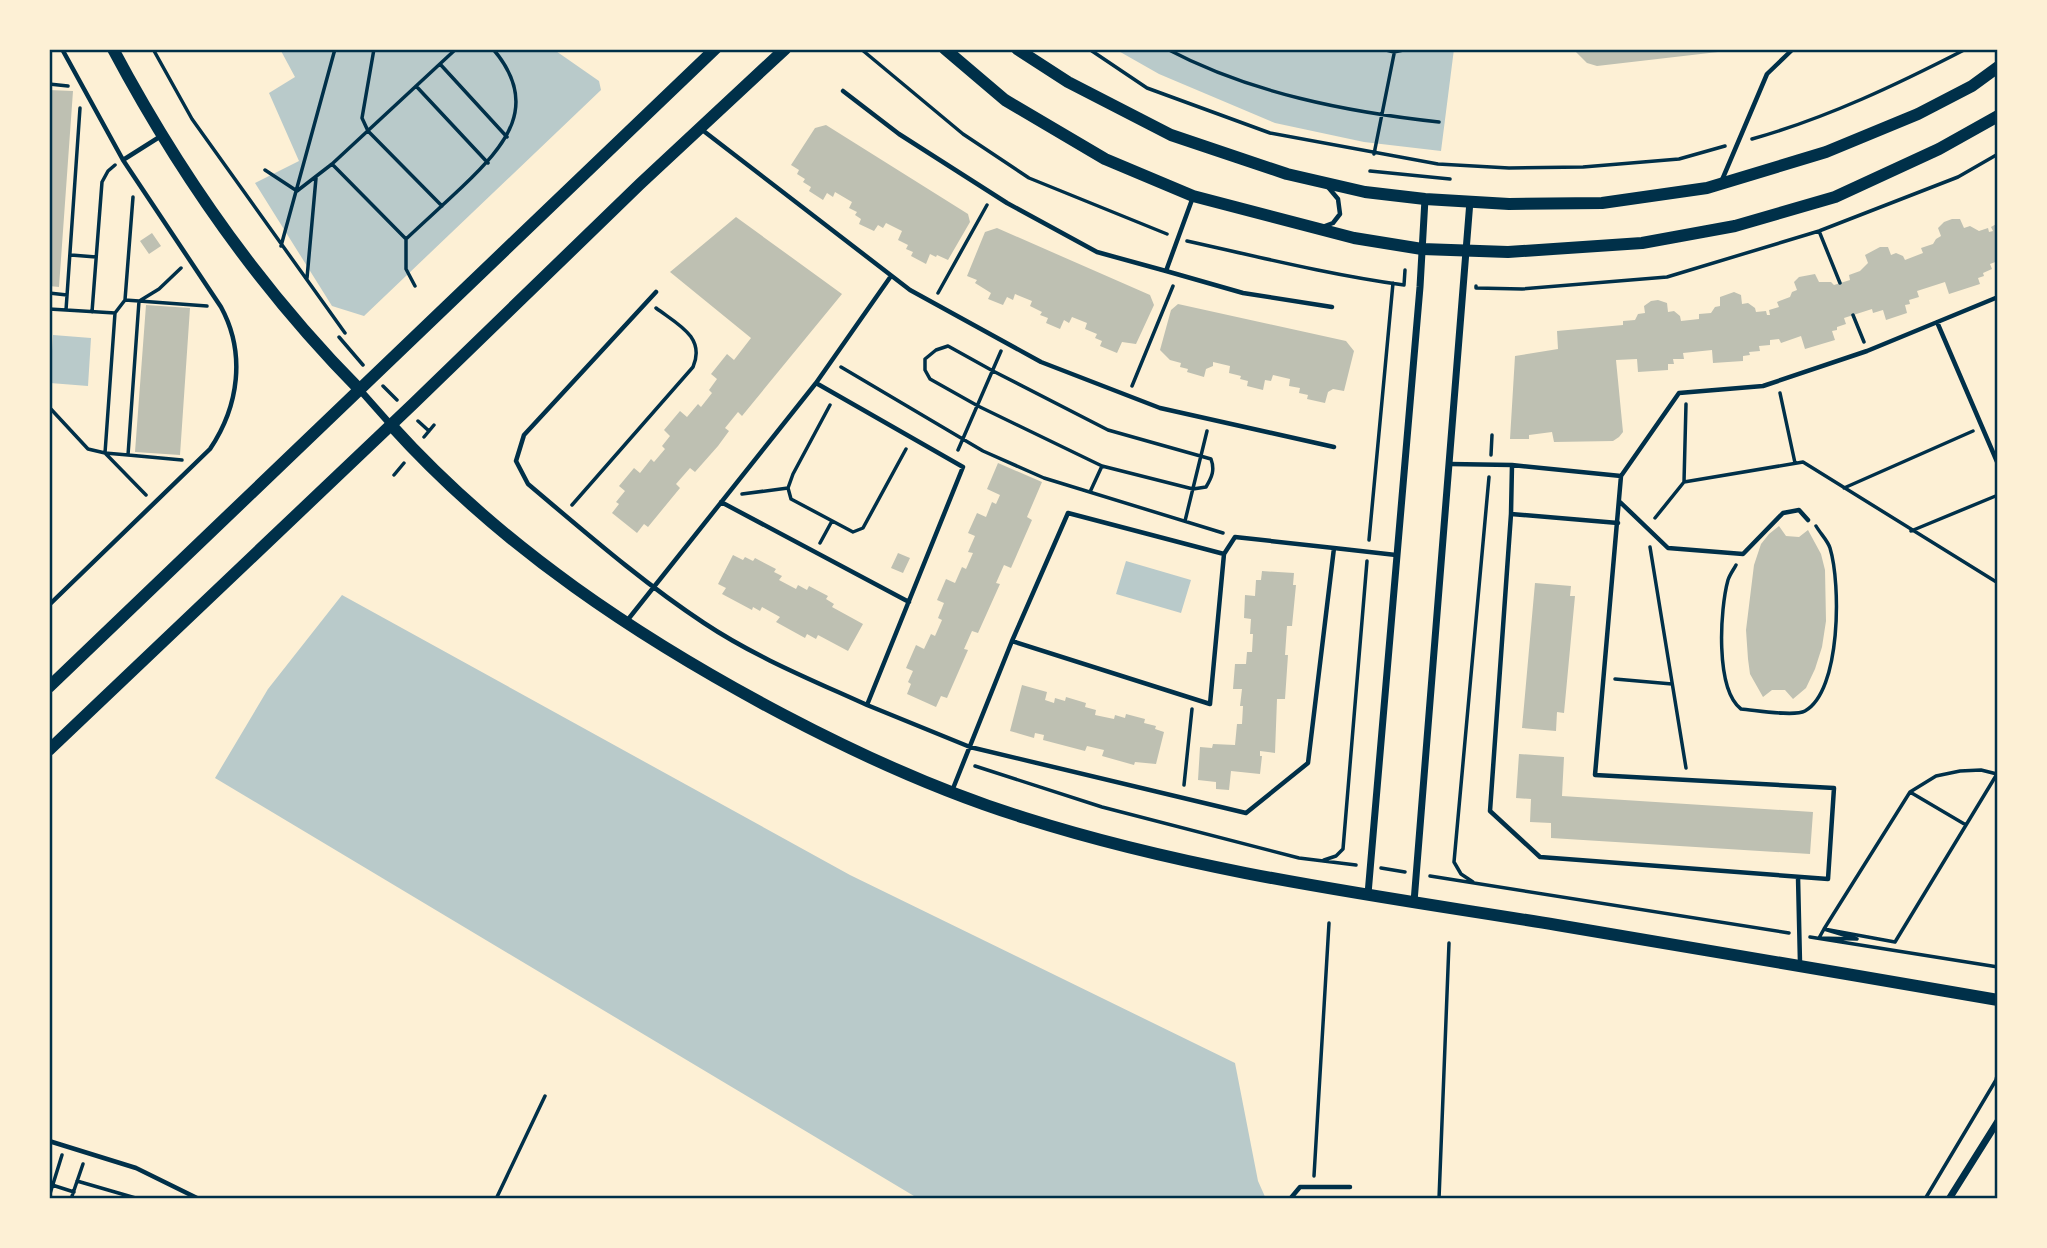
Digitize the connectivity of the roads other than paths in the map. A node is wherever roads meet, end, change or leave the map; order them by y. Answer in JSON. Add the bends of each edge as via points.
{"nodes":[{"id":1,"x":62,"y":49,"type":"edge"},
{"id":2,"x":113,"y":49,"type":"edge"},
{"id":3,"x":715,"y":49,"type":"edge"},
{"id":4,"x":785,"y":49,"type":"edge"},
{"id":5,"x":945,"y":49,"type":"edge"},
{"id":6,"x":1017,"y":49,"type":"edge"},
{"id":7,"x":1793,"y":49,"type":"edge"},
{"id":8,"x":1998,"y":67,"type":"edge"},
{"id":9,"x":843,"y":91,"type":"dead end"},
{"id":10,"x":1998,"y":116,"type":"edge"},
{"id":11,"x":700,"y":128,"type":"junction"},
{"id":12,"x":161,"y":135,"type":"junction"},
{"id":13,"x":123,"y":160,"type":"junction"},
{"id":14,"x":1325,"y":183,"type":"junction"},
{"id":15,"x":1720,"y":184,"type":"junction"},
{"id":16,"x":1193,"y":196,"type":"junction"},
{"id":17,"x":1425,"y":199,"type":"junction"},
{"id":18,"x":1470,"y":201,"type":"junction"},
{"id":19,"x":1317,"y":228,"type":"junction"},
{"id":20,"x":1422,"y":249,"type":"junction"},
{"id":21,"x":1467,"y":250,"type":"junction"},
{"id":22,"x":1166,"y":271,"type":"junction"},
{"id":23,"x":891,"y":276,"type":"junction"},
{"id":24,"x":656,"y":292,"type":"dead end"},
{"id":25,"x":1998,"y":297,"type":"edge"},
{"id":26,"x":1332,"y":307,"type":"dead end"},
{"id":27,"x":1937,"y":322,"type":"junction"},
{"id":28,"x":816,"y":383,"type":"junction"},
{"id":29,"x":360,"y":390,"type":"junction"},
{"id":30,"x":391,"y":425,"type":"junction"},
{"id":31,"x":1334,"y":447,"type":"dead end"},
{"id":32,"x":1450,"y":464,"type":"junction"},
{"id":33,"x":1998,"y":464,"type":"edge"},
{"id":34,"x":1512,"y":465,"type":"junction"},
{"id":35,"x":1621,"y":476,"type":"junction"},
{"id":36,"x":723,"y":499,"type":"junction"},
{"id":37,"x":1619,"y":502,"type":"junction"},
{"id":38,"x":1511,"y":514,"type":"junction"},
{"id":39,"x":1808,"y":520,"type":"road end"},
{"id":40,"x":1618,"y":523,"type":"junction"},
{"id":41,"x":1334,"y":548,"type":"junction"},
{"id":42,"x":1224,"y":554,"type":"junction"},
{"id":43,"x":1397,"y":555,"type":"junction"},
{"id":44,"x":653,"y":587,"type":"junction"},
{"id":45,"x":909,"y":602,"type":"junction"},
{"id":46,"x":49,"y":605,"type":"edge"},
{"id":47,"x":625,"y":622,"type":"junction"},
{"id":48,"x":1012,"y":642,"type":"junction"},
{"id":49,"x":49,"y":687,"type":"edge"},
{"id":50,"x":867,"y":705,"type":"junction"},
{"id":51,"x":970,"y":747,"type":"junction"},
{"id":52,"x":49,"y":750,"type":"edge"},
{"id":53,"x":952,"y":792,"type":"junction"},
{"id":54,"x":1798,"y":877,"type":"junction"},
{"id":55,"x":1368,"y":894,"type":"junction"},
{"id":56,"x":1414,"y":902,"type":"junction"},
{"id":57,"x":1800,"y":965,"type":"junction"},
{"id":58,"x":1998,"y":1000,"type":"edge"},
{"id":59,"x":1998,"y":1121,"type":"edge"},
{"id":60,"x":49,"y":1141,"type":"edge"},
{"id":61,"x":1350,"y":1187,"type":"dead end"},
{"id":62,"x":199,"y":1199,"type":"edge"},
{"id":63,"x":1290,"y":1199,"type":"edge"},
{"id":64,"x":1950,"y":1199,"type":"edge"}],
"edges":[{"from":1,"to":13,"type":"lane"},
{"from":2,"to":12,"type":"street"},
{"from":3,"to":29,"type":"street"},
{"from":4,"to":11,"type":"street"},
{"from":5,"to":16,"type":"street","via":[[1005,100],[1105,159]]},
{"from":6,"to":14,"type":"street","via":[[1068,82],[1171,135]]},
{"from":7,"to":15,"type":"lane","via":[[1767,74]]},
{"from":8,"to":15,"type":"street","via":[[1918,114],[1826,152]]},
{"from":9,"to":22,"type":"lane","via":[[899,134],[993,194],[1097,252]]},
{"from":10,"to":21,"type":"street","via":[[1835,197],[1735,226],[1642,243],[1508,252]]},
{"from":11,"to":23,"type":"lane"},
{"from":11,"to":30,"type":"street"},
{"from":12,"to":13,"type":"lane"},
{"from":12,"to":29,"type":"street","via":[[223,230],[321,351]]},
{"from":13,"to":46,"type":"lane","via":[[221,307],[236,346],[236,387],[228,418],[199,462]]},
{"from":14,"to":17,"type":"street"},
{"from":14,"to":19,"type":"lane","via":[[1338,199],[1340,214],[1333,223]]},
{"from":15,"to":18,"type":"street","via":[[1602,203]]},
{"from":16,"to":19,"type":"street"},
{"from":16,"to":22,"type":"lane"},
{"from":17,"to":18,"type":"street"},
{"from":17,"to":20,"type":"street"},
{"from":18,"to":21,"type":"street"},
{"from":19,"to":20,"type":"street"},
{"from":20,"to":21,"type":"street"},
{"from":20,"to":43,"type":"street"},
{"from":21,"to":32,"type":"street"},
{"from":22,"to":26,"type":"lane","via":[[1243,293]]},
{"from":23,"to":28,"type":"lane"},
{"from":23,"to":31,"type":"lane","via":[[1041,362],[1160,408]]},
{"from":24,"to":44,"type":"lane","via":[[524,435],[516,461],[528,484]]},
{"from":25,"to":27,"type":"lane"},
{"from":27,"to":33,"type":"lane"},
{"from":27,"to":35,"type":"lane","via":[[1763,386],[1679,393]]},
{"from":28,"to":36,"type":"lane"},
{"from":28,"to":45,"type":"lane","via":[[963,467]]},
{"from":29,"to":30,"type":"street"},
{"from":29,"to":49,"type":"street"},
{"from":30,"to":47,"type":"street","via":[[471,505]]},
{"from":30,"to":52,"type":"street"},
{"from":32,"to":34,"type":"lane"},
{"from":32,"to":56,"type":"street"},
{"from":34,"to":35,"type":"lane"},
{"from":34,"to":38,"type":"lane"},
{"from":35,"to":37,"type":"lane"},
{"from":36,"to":44,"type":"lane"},
{"from":36,"to":45,"type":"lane"},
{"from":37,"to":39,"type":"lane","via":[[1668,548],[1743,554],[1783,513],[1799,510]]},
{"from":37,"to":40,"type":"lane"},
{"from":38,"to":40,"type":"lane"},
{"from":38,"to":54,"type":"lane","via":[[1490,811],[1540,858]]},
{"from":40,"to":54,"type":"lane","via":[[1595,775],[1834,788],[1828,879]]},
{"from":41,"to":42,"type":"lane","via":[[1235,537]]},
{"from":41,"to":43,"type":"lane"},
{"from":41,"to":51,"type":"lane","via":[[1308,763],[1246,813]]},
{"from":42,"to":48,"type":"lane","via":[[1068,513]]},
{"from":42,"to":48,"type":"lane","via":[[1210,704]]},
{"from":43,"to":55,"type":"street"},
{"from":44,"to":47,"type":"lane"},
{"from":44,"to":50,"type":"lane","via":[[706,625],[772,662]]},
{"from":45,"to":50,"type":"lane"},
{"from":47,"to":53,"type":"street","via":[[711,677],[866,758]]},
{"from":48,"to":51,"type":"lane"},
{"from":50,"to":51,"type":"lane"},
{"from":51,"to":53,"type":"lane"},
{"from":53,"to":55,"type":"street","via":[[1025,818],[1164,855]]},
{"from":54,"to":57,"type":"lane"},
{"from":55,"to":56,"type":"street"},
{"from":56,"to":57,"type":"street"},
{"from":57,"to":58,"type":"street"},
{"from":59,"to":64,"type":"street"},
{"from":60,"to":62,"type":"lane","via":[[145,1172]]},
{"from":61,"to":63,"type":"lane","via":[[1300,1186]]}]}
